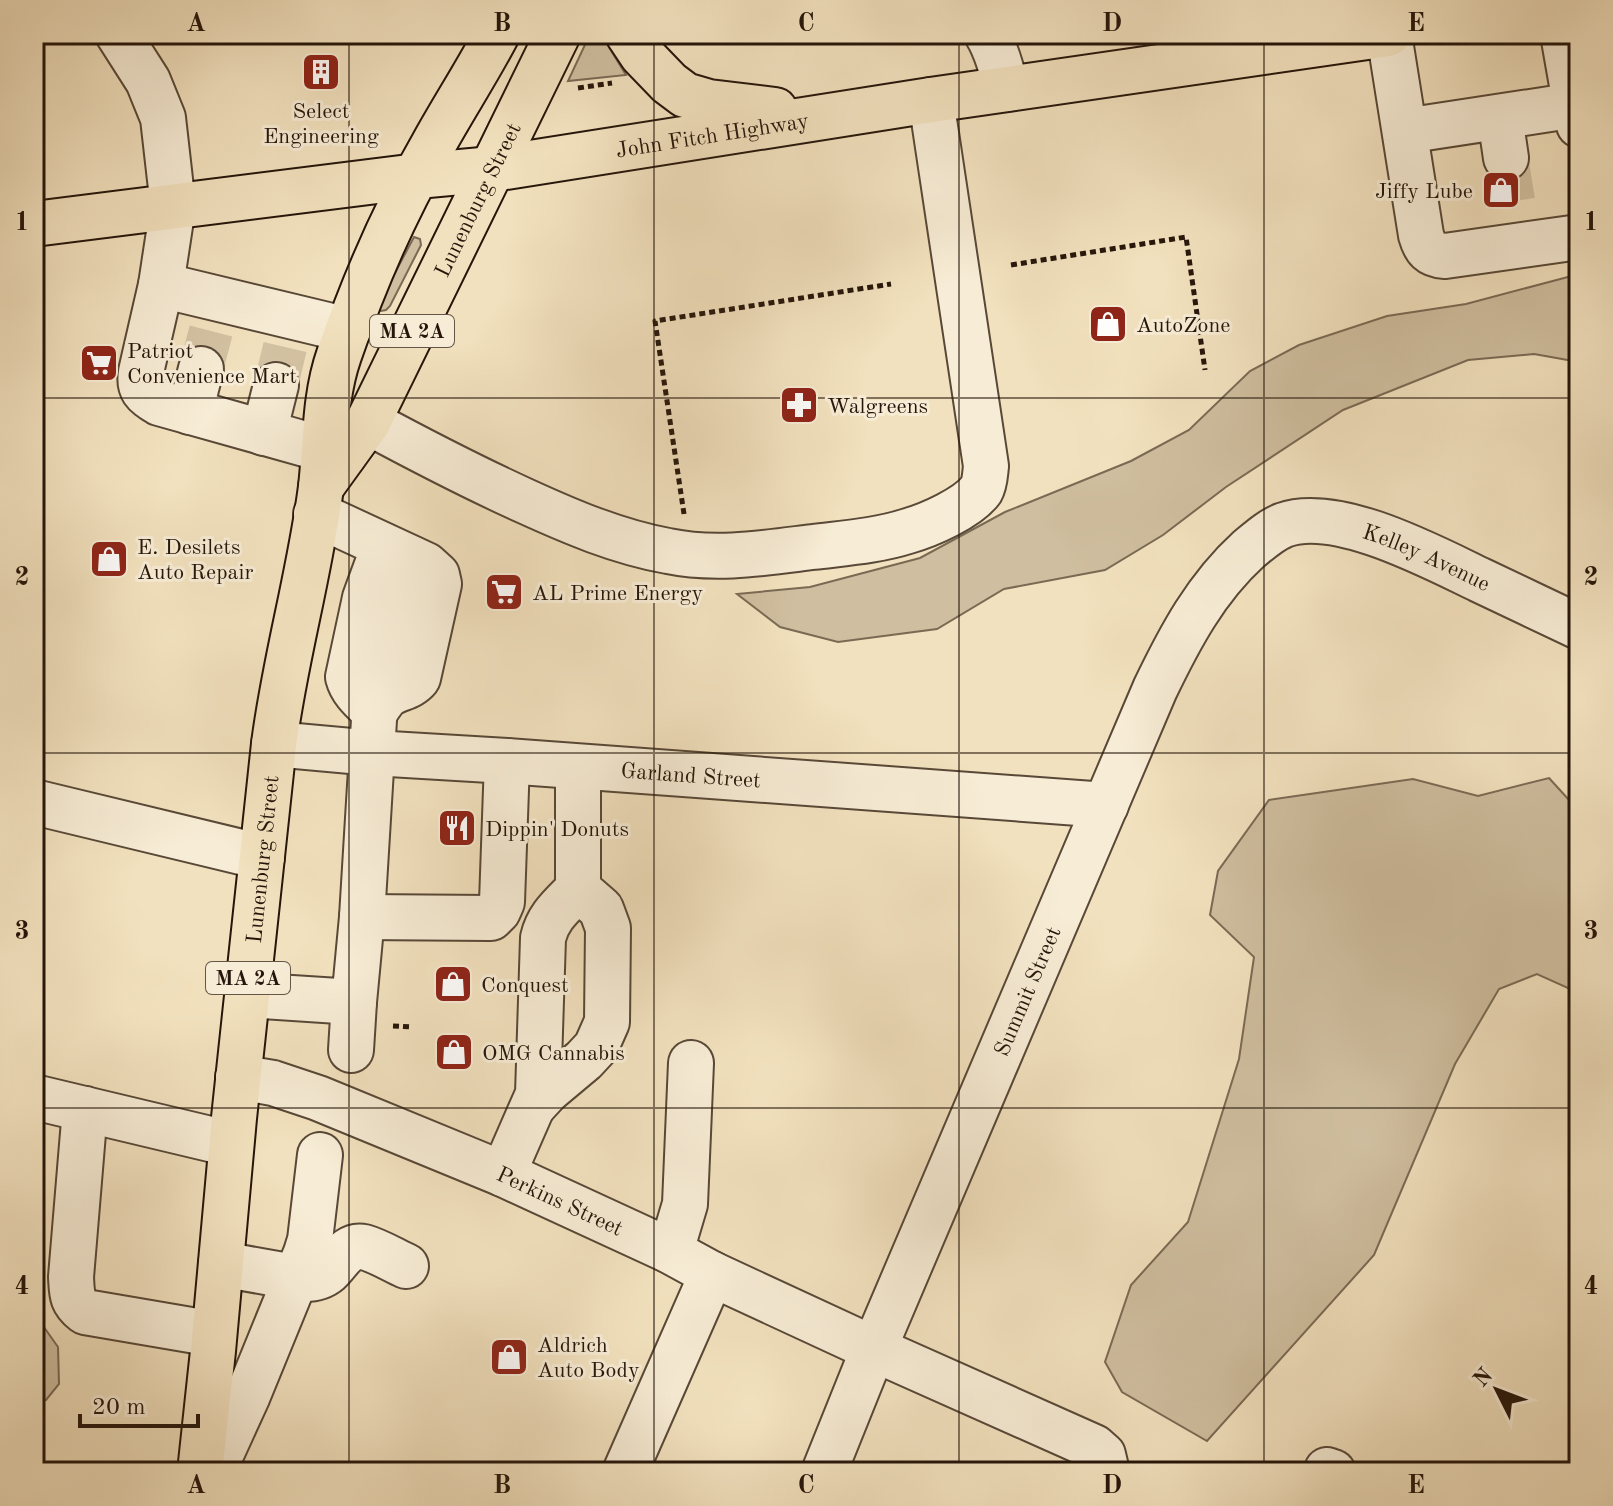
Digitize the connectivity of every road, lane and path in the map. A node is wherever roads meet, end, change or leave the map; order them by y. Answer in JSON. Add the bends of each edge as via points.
{"nodes":[{"id":1,"x":118,"y":34,"type":"edge"},
{"id":2,"x":497,"y":34,"type":"edge"},
{"id":3,"x":558,"y":34,"type":"edge"},
{"id":4,"x":628,"y":34,"type":"edge"},
{"id":5,"x":987,"y":34,"type":"edge"},
{"id":6,"x":1389,"y":34,"type":"edge"},
{"id":7,"x":1563,"y":34,"type":"edge"},
{"id":8,"x":612,"y":83,"type":"dead end"},
{"id":9,"x":1006,"y":89,"type":"junction"},
{"id":10,"x":565,"y":90,"type":"dead end"},
{"id":11,"x":931,"y":100,"type":"junction"},
{"id":12,"x":1577,"y":115,"type":"edge"},
{"id":13,"x":821,"y":117,"type":"junction"},
{"id":14,"x":1405,"y":131,"type":"junction"},
{"id":15,"x":493,"y":169,"type":"junction"},
{"id":16,"x":417,"y":176,"type":"junction"},
{"id":17,"x":173,"y":206,"type":"junction"},
{"id":18,"x":34,"y":224,"type":"edge"},
{"id":19,"x":1579,"y":237,"type":"edge"},
{"id":20,"x":1011,"y":265,"type":"dead end"},
{"id":21,"x":891,"y":284,"type":"dead end"},
{"id":22,"x":161,"y":285,"type":"junction"},
{"id":23,"x":348,"y":330,"type":"junction"},
{"id":24,"x":210,"y":333,"type":"junction"},
{"id":25,"x":270,"y":347,"type":"junction"},
{"id":26,"x":1205,"y":370,"type":"dead end"},
{"id":27,"x":190,"y":412,"type":"junction"},
{"id":28,"x":250,"y":430,"type":"junction"},
{"id":29,"x":335,"y":466,"type":"junction"},
{"id":30,"x":1268,"y":533,"type":"joint"},
{"id":31,"x":661,"y":536,"type":"junction"},
{"id":32,"x":1579,"y":627,"type":"edge"},
{"id":33,"x":374,"y":732,"type":"junction"},
{"id":34,"x":274,"y":744,"type":"junction"},
{"id":35,"x":507,"y":761,"type":"junction"},
{"id":36,"x":578,"y":767,"type":"junction"},
{"id":37,"x":34,"y":802,"type":"edge"},
{"id":38,"x":1106,"y":805,"type":"junction"},
{"id":39,"x":262,"y":857,"type":"junction"},
{"id":40,"x":578,"y":889,"type":"junction"},
{"id":41,"x":362,"y":917,"type":"junction"},
{"id":42,"x":247,"y":995,"type":"junction"},
{"id":43,"x":354,"y":1002,"type":"junction"},
{"id":44,"x":351,"y":1050,"type":"dead end"},
{"id":45,"x":691,"y":1063,"type":"dead end"},
{"id":46,"x":238,"y":1077,"type":"junction"},
{"id":47,"x":34,"y":1097,"type":"edge"},
{"id":48,"x":535,"y":1104,"type":"junction"},
{"id":49,"x":85,"y":1109,"type":"junction"},
{"id":50,"x":231,"y":1144,"type":"junction"},
{"id":51,"x":320,"y":1155,"type":"dead end"},
{"id":52,"x":503,"y":1174,"type":"junction"},
{"id":53,"x":668,"y":1250,"type":"junction"},
{"id":54,"x":221,"y":1264,"type":"junction"},
{"id":55,"x":406,"y":1266,"type":"dead end"},
{"id":56,"x":712,"y":1274,"type":"junction"},
{"id":57,"x":296,"y":1278,"type":"junction"},
{"id":58,"x":214,"y":1334,"type":"junction"},
{"id":59,"x":874,"y":1349,"type":"junction"},
{"id":60,"x":214,"y":1466,"type":"edge"},
{"id":61,"x":625,"y":1472,"type":"edge"},
{"id":62,"x":824,"y":1472,"type":"edge"},
{"id":63,"x":1107,"y":1472,"type":"edge"}],
"edges":[{"from":1,"to":17,"type":"street","via":[[148,81],[163,118]]},
{"from":2,"to":16,"type":"main road","name":"Lunenburg Street","number":"MA 2A"},
{"from":3,"to":15,"type":"main road","name":"Lunenburg Street","number":"MA 2A"},
{"from":4,"to":13,"type":"main road","via":[[642,55],[685,95]]},
{"from":5,"to":9,"type":"street"},
{"from":6,"to":9,"type":"main road","name":"John Fitch Highway"},
{"from":6,"to":14,"type":"street"},
{"from":7,"to":12,"type":"street"},
{"from":8,"to":10,"type":"path"},
{"from":9,"to":11,"type":"main road","name":"John Fitch Highway"},
{"from":11,"to":13,"type":"main road","name":"John Fitch Highway"},
{"from":11,"to":31,"type":"street","via":[[986,466],[981,490],[964,505],[887,538],[736,556]]},
{"from":12,"to":14,"type":"street","via":[[1503,137]]},
{"from":13,"to":15,"type":"main road","name":"John Fitch Highway"},
{"from":14,"to":19,"type":"street","via":[[1421,235],[1429,252],[1445,256],[1518,232]]},
{"from":15,"to":16,"type":"main road","name":"John Fitch Highway"},
{"from":15,"to":29,"type":"main road","name":"Lunenburg Street","number":"MA 2A"},
{"from":16,"to":17,"type":"main road","name":"John Fitch Highway"},
{"from":16,"to":23,"type":"main road","name":"Lunenburg Street","number":"MA 2A","via":[[379,250]]},
{"from":17,"to":18,"type":"main road","name":"John Fitch Highway"},
{"from":17,"to":22,"type":"street"},
{"from":20,"to":26,"type":"path","via":[[1186,237]]},
{"from":21,"to":31,"type":"path","via":[[655,321]]},
{"from":22,"to":24,"type":"street"},
{"from":22,"to":27,"type":"street","via":[[139,382],[159,403]]},
{"from":23,"to":25,"type":"street"},
{"from":23,"to":29,"type":"main road","name":"Lunenburg Street","number":"MA 2A","via":[[328,400]]},
{"from":24,"to":25,"type":"street"},
{"from":24,"to":27,"type":"street"},
{"from":25,"to":28,"type":"street"},
{"from":27,"to":28,"type":"street"},
{"from":28,"to":29,"type":"street"},
{"from":29,"to":31,"type":"street","via":[[500,490],[569,521]]},
{"from":29,"to":33,"type":"street","via":[[397,552]]},
{"from":29,"to":34,"type":"main road","name":"Lunenburg Street","number":"MA 2A","via":[[301,595]]},
{"from":30,"to":32,"type":"street","name":"Kelley Avenue","via":[[1306,521],[1349,526],[1417,550]]},
{"from":30,"to":38,"type":"street","name":"Summit Street","via":[[1222,576],[1196,611]]},
{"from":33,"to":34,"type":"street","name":"Garland Street"},
{"from":33,"to":35,"type":"street","name":"Garland Street"},
{"from":33,"to":41,"type":"street"},
{"from":34,"to":39,"type":"main road","name":"Lunenburg Street","number":"MA 2A"},
{"from":35,"to":36,"type":"street","name":"Garland Street"},
{"from":35,"to":41,"type":"street","via":[[498,911],[491,918]]},
{"from":36,"to":38,"type":"street","name":"Garland Street"},
{"from":36,"to":40,"type":"street"},
{"from":37,"to":39,"type":"street"},
{"from":38,"to":59,"type":"street","name":"Summit Street"},
{"from":39,"to":42,"type":"main road","name":"Lunenburg Street","number":"MA 2A"},
{"from":40,"to":48,"type":"street","via":[[553,914],[543,938]]},
{"from":40,"to":48,"type":"street","via":[[601,909],[608,928],[607,1022],[596,1047]]},
{"from":41,"to":43,"type":"street"},
{"from":42,"to":43,"type":"street"},
{"from":42,"to":46,"type":"main road","name":"Lunenburg Street","number":"MA 2A"},
{"from":43,"to":44,"type":"street"},
{"from":45,"to":53,"type":"street","via":[[685,1204]]},
{"from":46,"to":50,"type":"main road","name":"Lunenburg Street","number":"MA 2A"},
{"from":46,"to":52,"type":"street","name":"Perkins Street","via":[[273,1083],[362,1114]]},
{"from":47,"to":49,"type":"street"},
{"from":48,"to":52,"type":"street"},
{"from":49,"to":50,"type":"street"},
{"from":49,"to":58,"type":"street","via":[[71,1277],[76,1305],[85,1312]]},
{"from":50,"to":54,"type":"main road","name":"Lunenburg Street","number":"MA 2A"},
{"from":51,"to":57,"type":"street","via":[[310,1240]]},
{"from":52,"to":53,"type":"street","name":"Perkins Street"},
{"from":53,"to":56,"type":"street","name":"Perkins Street"},
{"from":54,"to":57,"type":"street"},
{"from":54,"to":58,"type":"main road","name":"Lunenburg Street","number":"MA 2A"},
{"from":55,"to":57,"type":"street","via":[[356,1247],[327,1273]]},
{"from":56,"to":59,"type":"street","name":"Perkins Street"},
{"from":56,"to":61,"type":"street"},
{"from":57,"to":60,"type":"street"},
{"from":58,"to":60,"type":"main road","name":"Lunenburg Street","number":"MA 2A"},
{"from":59,"to":62,"type":"street","name":"Summit Street"},
{"from":59,"to":63,"type":"street","name":"Perkins Street","via":[[1094,1447],[1103,1455]]}]}
